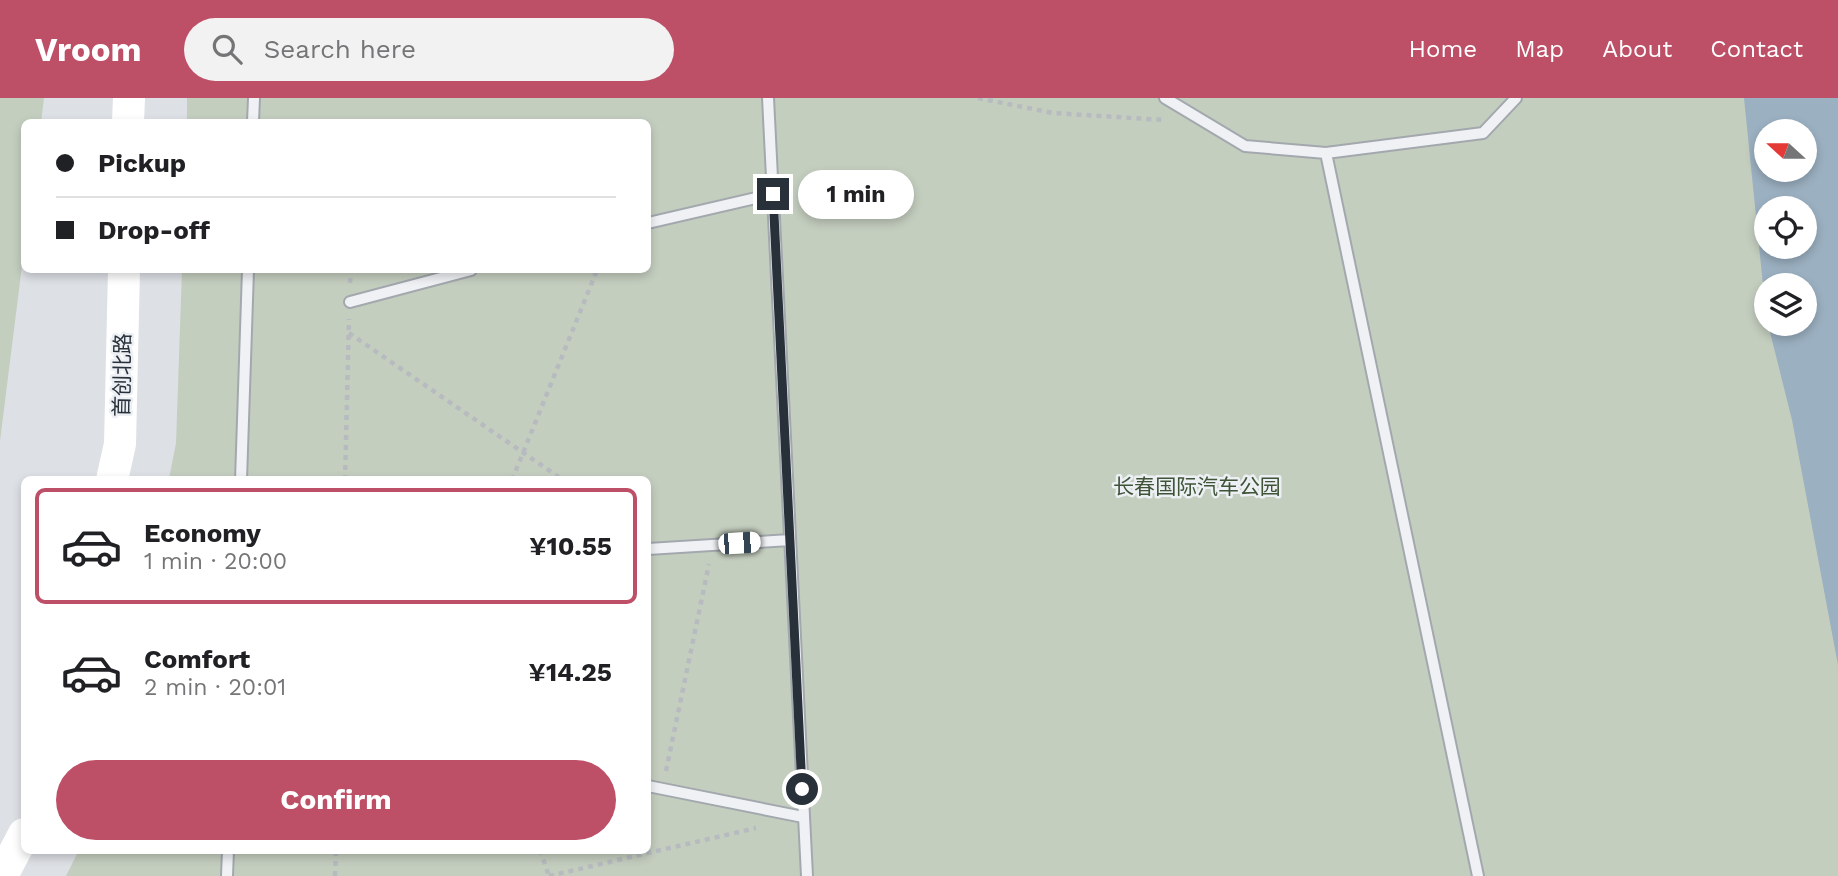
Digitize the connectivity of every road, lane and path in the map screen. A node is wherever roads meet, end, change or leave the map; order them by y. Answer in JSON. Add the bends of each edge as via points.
{"nodes":[{"id":1,"x":129,"y":98,"type":"edge"},
{"id":2,"x":254,"y":98,"type":"edge"},
{"id":3,"x":768,"y":98,"type":"edge"},
{"id":4,"x":978,"y":98,"type":"edge"},
{"id":5,"x":1011,"y":98,"type":"edge"},
{"id":6,"x":1165,"y":98,"type":"edge"},
{"id":7,"x":1516,"y":98,"type":"edge"},
{"id":8,"x":1009,"y":104,"type":"junction"},
{"id":9,"x":128,"y":119,"type":"edge"},
{"id":10,"x":253,"y":119,"type":"edge"},
{"id":11,"x":1207,"y":124,"type":"junction"},
{"id":12,"x":1326,"y":153,"type":"junction"},
{"id":13,"x":773,"y":194,"type":"junction"},
{"id":14,"x":651,"y":222,"type":"edge"},
{"id":15,"x":124,"y":273,"type":"edge"},
{"id":16,"x":248,"y":273,"type":"edge"},
{"id":17,"x":351,"y":273,"type":"edge"},
{"id":18,"x":460,"y":273,"type":"edge"},
{"id":19,"x":596,"y":273,"type":"edge"},
{"id":20,"x":350,"y":302,"type":"junction"},
{"id":21,"x":349,"y":333,"type":"junction"},
{"id":22,"x":523,"y":452,"type":"junction"},
{"id":23,"x":113,"y":476,"type":"edge"},
{"id":24,"x":241,"y":476,"type":"edge"},
{"id":25,"x":345,"y":476,"type":"edge"},
{"id":26,"x":514,"y":476,"type":"edge"},
{"id":27,"x":557,"y":476,"type":"edge"},
{"id":28,"x":790,"y":540,"type":"junction"},
{"id":29,"x":713,"y":545,"type":"junction"},
{"id":30,"x":651,"y":549,"type":"edge"},
{"id":31,"x":651,"y":787,"type":"edge"},
{"id":32,"x":662,"y":789,"type":"junction"},
{"id":33,"x":803,"y":817,"type":"junction"},
{"id":34,"x":21,"y":840,"type":"edge"},
{"id":35,"x":651,"y":852,"type":"edge"},
{"id":36,"x":228,"y":854,"type":"edge"},
{"id":37,"x":336,"y":854,"type":"edge"},
{"id":38,"x":541,"y":854,"type":"edge"},
{"id":39,"x":644,"y":854,"type":"edge"},
{"id":40,"x":2,"y":876,"type":"edge"},
{"id":41,"x":227,"y":876,"type":"edge"},
{"id":42,"x":335,"y":876,"type":"edge"},
{"id":43,"x":549,"y":876,"type":"edge"},
{"id":44,"x":807,"y":876,"type":"edge"},
{"id":45,"x":1478,"y":876,"type":"edge"}],
"edges":[{"from":1,"to":9,"type":"street"},
{"from":2,"to":10,"type":"lane"},
{"from":3,"to":13,"type":"lane"},
{"from":4,"to":8,"type":"path"},
{"from":5,"to":8,"type":"path"},
{"from":6,"to":11,"type":"lane"},
{"from":7,"to":12,"type":"lane","via":[[1483,133]]},
{"from":8,"to":11,"type":"path","via":[[1053,113]]},
{"from":11,"to":12,"type":"lane","via":[[1245,146]]},
{"from":12,"to":45,"type":"lane"},
{"from":13,"to":14,"type":"lane"},
{"from":13,"to":28,"type":"lane"},
{"from":15,"to":23,"type":"street","name":"首创北路","via":[[120,444]]},
{"from":16,"to":24,"type":"lane"},
{"from":17,"to":20,"type":"path"},
{"from":18,"to":20,"type":"lane"},
{"from":19,"to":22,"type":"path"},
{"from":20,"to":21,"type":"path"},
{"from":21,"to":22,"type":"path"},
{"from":21,"to":25,"type":"path"},
{"from":22,"to":26,"type":"path"},
{"from":22,"to":27,"type":"path"},
{"from":28,"to":29,"type":"lane"},
{"from":28,"to":33,"type":"lane"},
{"from":29,"to":30,"type":"lane"},
{"from":29,"to":32,"type":"path"},
{"from":31,"to":32,"type":"lane"},
{"from":32,"to":33,"type":"lane"},
{"from":33,"to":35,"type":"path"},
{"from":33,"to":44,"type":"lane"},
{"from":34,"to":40,"type":"street"},
{"from":36,"to":41,"type":"lane"},
{"from":37,"to":42,"type":"path"},
{"from":38,"to":43,"type":"path"},
{"from":39,"to":43,"type":"path"}]}
